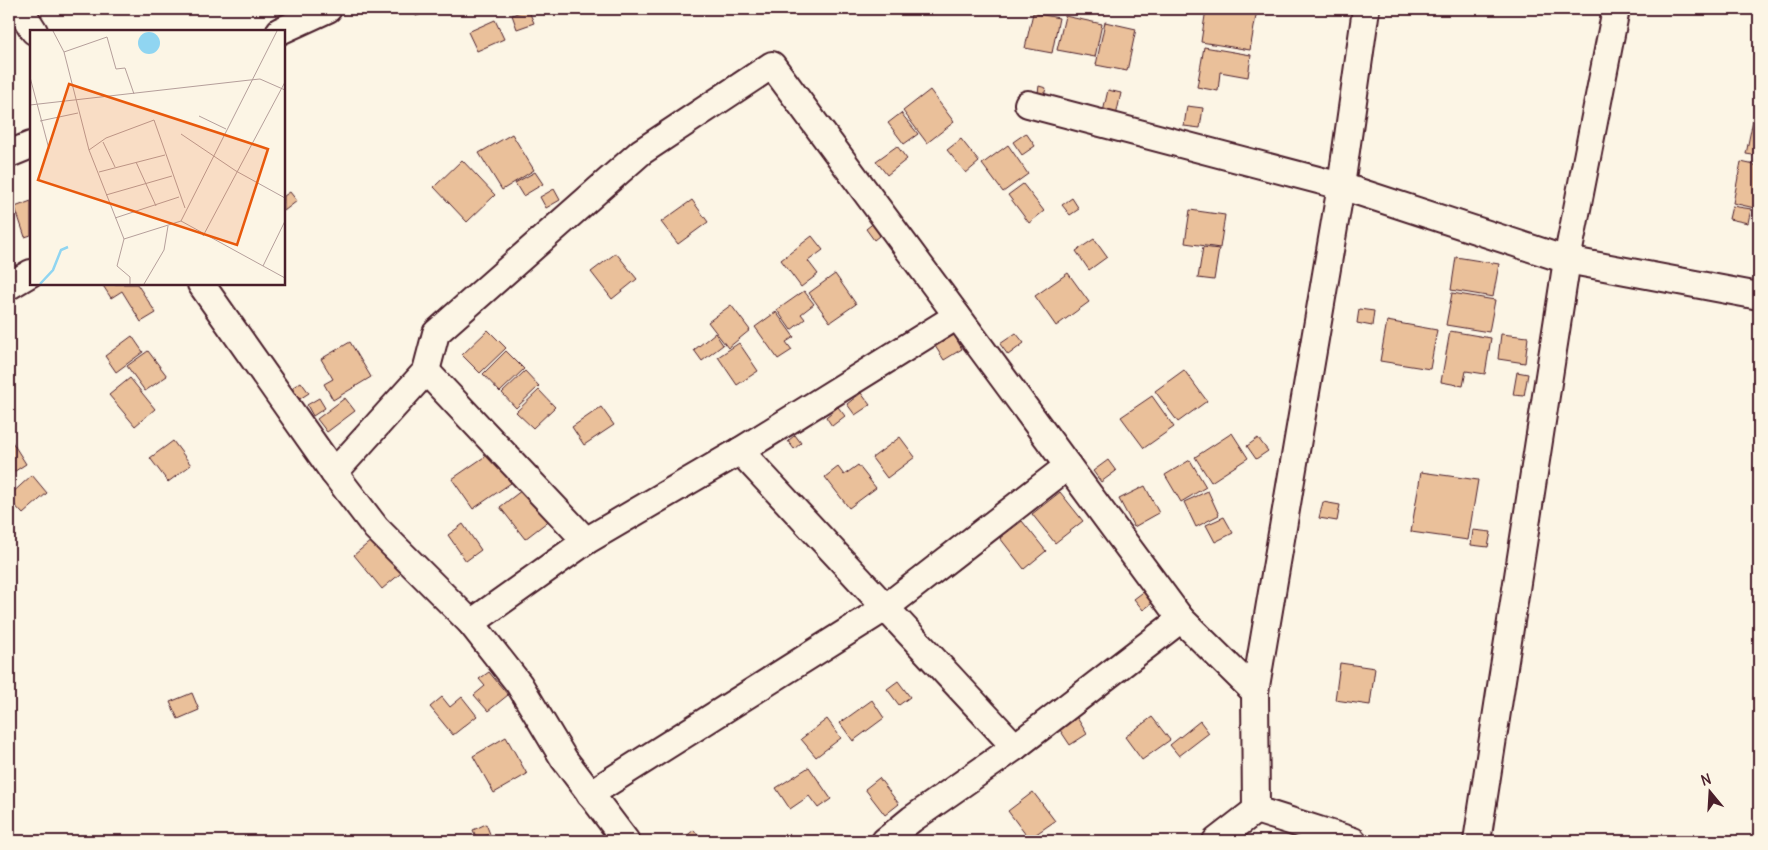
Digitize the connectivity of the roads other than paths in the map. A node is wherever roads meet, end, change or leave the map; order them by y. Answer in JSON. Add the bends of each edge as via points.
{"nodes":[{"id":1,"x":20,"y":9,"type":"edge"},
{"id":2,"x":328,"y":9,"type":"edge"},
{"id":3,"x":1366,"y":9,"type":"edge"},
{"id":4,"x":1616,"y":9,"type":"edge"},
{"id":5,"x":33,"y":30,"type":"edge"},
{"id":6,"x":282,"y":30,"type":"edge"},
{"id":7,"x":1028,"y":104,"type":"dead end"},
{"id":8,"x":30,"y":145,"type":"edge"},
{"id":9,"x":9,"y":154,"type":"edge"},
{"id":10,"x":1341,"y":186,"type":"junction"},
{"id":11,"x":1567,"y":260,"type":"junction"},
{"id":12,"x":30,"y":274,"type":"edge"},
{"id":13,"x":202,"y":285,"type":"edge"},
{"id":14,"x":9,"y":286,"type":"edge"},
{"id":15,"x":1759,"y":296,"type":"edge"},
{"id":16,"x":957,"y":316,"type":"junction"},
{"id":17,"x":426,"y":370,"type":"junction"},
{"id":18,"x":740,"y":451,"type":"junction"},
{"id":19,"x":1068,"y":466,"type":"junction"},
{"id":20,"x":334,"y":473,"type":"junction"},
{"id":21,"x":586,"y":542,"type":"junction"},
{"id":22,"x":885,"y":608,"type":"junction"},
{"id":23,"x":1180,"y":619,"type":"junction"},
{"id":24,"x":471,"y":623,"type":"junction"},
{"id":25,"x":1255,"y":692,"type":"junction"},
{"id":26,"x":1015,"y":747,"type":"junction"},
{"id":27,"x":590,"y":794,"type":"junction"},
{"id":28,"x":1256,"y":810,"type":"junction"},
{"id":29,"x":626,"y":841,"type":"edge"},
{"id":30,"x":885,"y":841,"type":"edge"},
{"id":31,"x":1216,"y":841,"type":"edge"},
{"id":32,"x":1353,"y":841,"type":"edge"},
{"id":33,"x":1477,"y":841,"type":"edge"}],
"edges":[{"from":1,"to":5,"type":"street"},
{"from":2,"to":6,"type":"street"},
{"from":3,"to":10,"type":"street"},
{"from":4,"to":11,"type":"street"},
{"from":7,"to":10,"type":"street"},
{"from":8,"to":9,"type":"street"},
{"from":10,"to":11,"type":"street"},
{"from":10,"to":25,"type":"street"},
{"from":11,"to":15,"type":"street"},
{"from":11,"to":33,"type":"street"},
{"from":12,"to":14,"type":"street"},
{"from":13,"to":20,"type":"street"},
{"from":16,"to":17,"type":"street","via":[[772,65],[641,152],[555,227],[436,333]]},
{"from":16,"to":18,"type":"street"},
{"from":16,"to":19,"type":"street"},
{"from":17,"to":20,"type":"street"},
{"from":17,"to":21,"type":"street"},
{"from":18,"to":21,"type":"street"},
{"from":18,"to":22,"type":"street"},
{"from":19,"to":22,"type":"street"},
{"from":19,"to":23,"type":"street"},
{"from":20,"to":24,"type":"street","via":[[376,528]]},
{"from":21,"to":24,"type":"street"},
{"from":22,"to":26,"type":"street"},
{"from":22,"to":27,"type":"street"},
{"from":23,"to":25,"type":"street"},
{"from":23,"to":26,"type":"street"},
{"from":24,"to":27,"type":"street","via":[[519,684],[564,759]]},
{"from":25,"to":28,"type":"street"},
{"from":26,"to":30,"type":"street"},
{"from":27,"to":29,"type":"street"},
{"from":28,"to":31,"type":"street"},
{"from":28,"to":32,"type":"street"}]}
